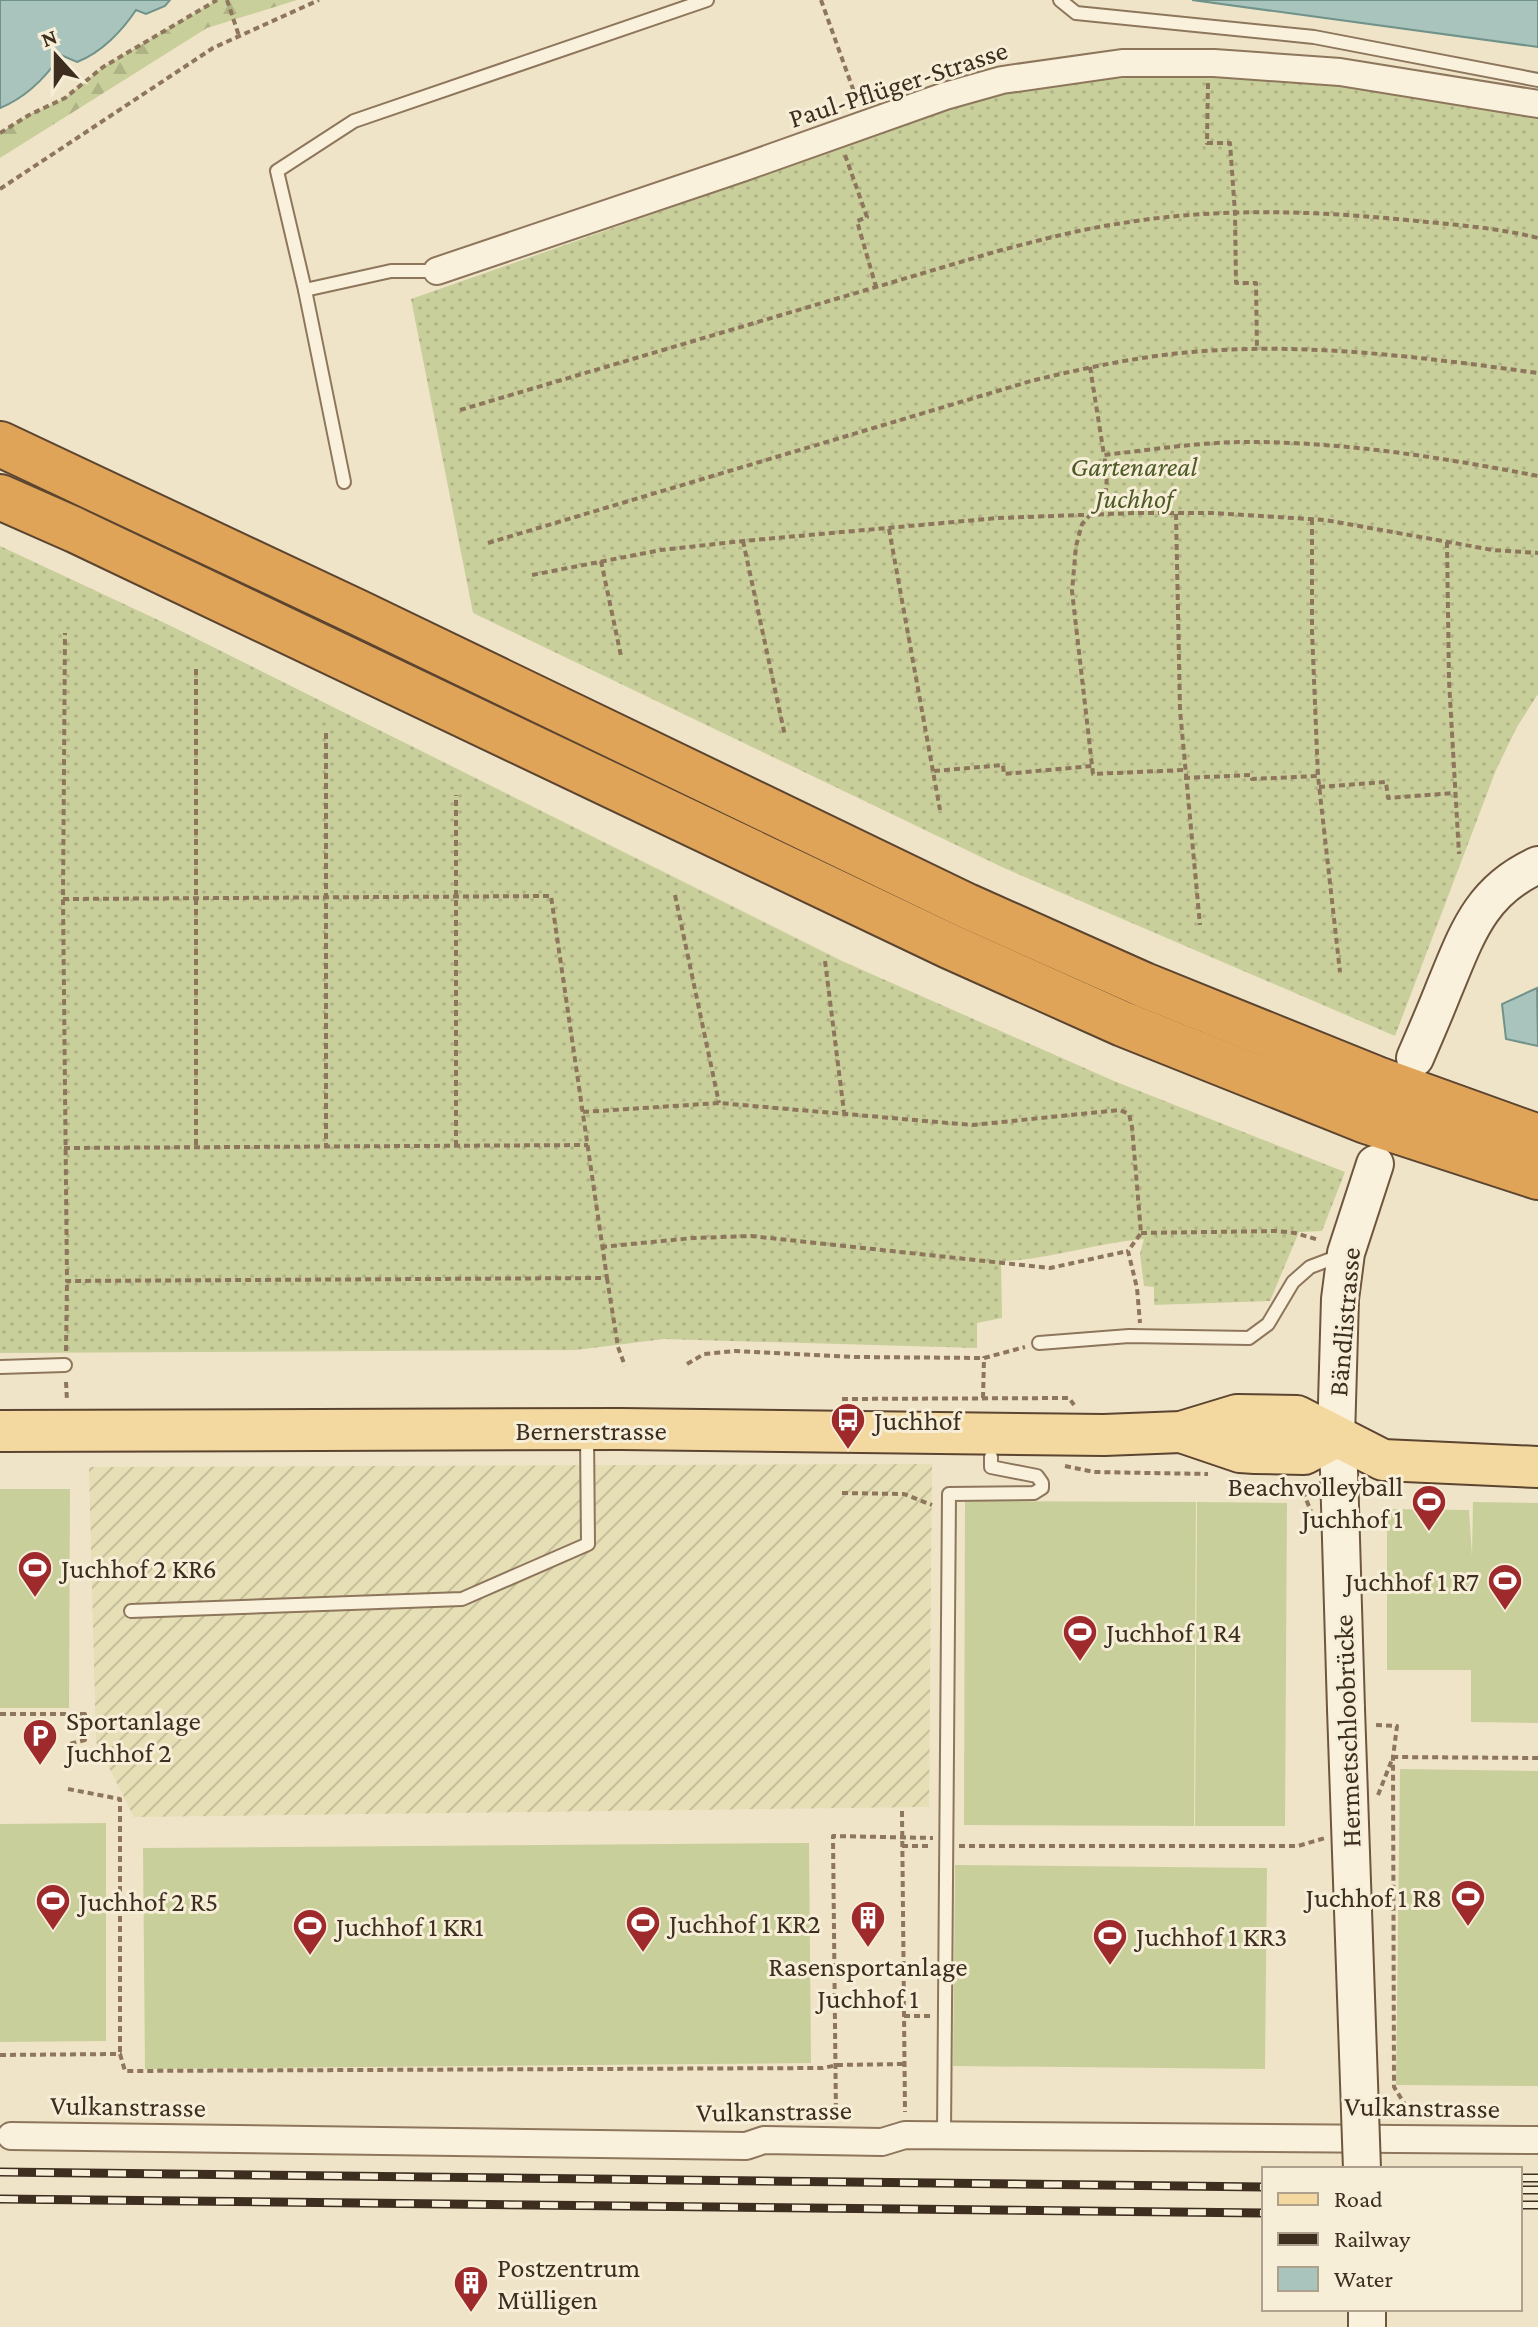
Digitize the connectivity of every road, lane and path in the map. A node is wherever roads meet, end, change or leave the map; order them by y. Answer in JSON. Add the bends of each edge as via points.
{"nodes":[{"id":1,"x":217,"y":0,"type":"edge"},
{"id":2,"x":227,"y":0,"type":"edge"},
{"id":3,"x":319,"y":0,"type":"edge"},
{"id":4,"x":707,"y":0,"type":"edge"},
{"id":5,"x":821,"y":0,"type":"edge"},
{"id":6,"x":1060,"y":0,"type":"edge"},
{"id":7,"x":239,"y":36,"type":"junction"},
{"id":8,"x":1208,"y":74,"type":"dead end"},
{"id":9,"x":1538,"y":80,"type":"edge"},
{"id":10,"x":1538,"y":104,"type":"edge"},
{"id":11,"x":866,"y":124,"type":"junction"},
{"id":12,"x":0,"y":133,"type":"edge"},
{"id":13,"x":842,"y":144,"type":"dead end"},
{"id":14,"x":0,"y":189,"type":"edge"},
{"id":15,"x":1235,"y":213,"type":"junction"},
{"id":16,"x":1538,"y":238,"type":"edge"},
{"id":17,"x":437,"y":271,"type":"joint"},
{"id":18,"x":876,"y":287,"type":"junction"},
{"id":19,"x":305,"y":290,"type":"junction"},
{"id":20,"x":1257,"y":350,"type":"junction"},
{"id":21,"x":1090,"y":367,"type":"junction"},
{"id":22,"x":1538,"y":373,"type":"edge"},
{"id":23,"x":460,"y":410,"type":"dead end"},
{"id":24,"x":0,"y":444,"type":"edge"},
{"id":25,"x":1104,"y":455,"type":"junction"},
{"id":26,"x":1538,"y":476,"type":"edge"},
{"id":27,"x":344,"y":482,"type":"dead end"},
{"id":28,"x":0,"y":497,"type":"edge"},
{"id":29,"x":1176,"y":514,"type":"junction"},
{"id":30,"x":1089,"y":516,"type":"junction"},
{"id":31,"x":1312,"y":519,"type":"junction"},
{"id":32,"x":889,"y":529,"type":"junction"},
{"id":33,"x":743,"y":541,"type":"junction"},
{"id":34,"x":1447,"y":542,"type":"junction"},
{"id":35,"x":488,"y":543,"type":"dead end"},
{"id":36,"x":1538,"y":553,"type":"edge"},
{"id":37,"x":601,"y":560,"type":"junction"},
{"id":38,"x":532,"y":575,"type":"dead end"},
{"id":39,"x":65,"y":633,"type":"dead end"},
{"id":40,"x":621,"y":656,"type":"dead end"},
{"id":41,"x":196,"y":669,"type":"dead end"},
{"id":42,"x":326,"y":733,"type":"dead end"},
{"id":43,"x":785,"y":736,"type":"dead end"},
{"id":44,"x":1092,"y":766,"type":"junction"},
{"id":45,"x":1183,"y":770,"type":"junction"},
{"id":46,"x":934,"y":772,"type":"junction"},
{"id":47,"x":1318,"y":776,"type":"junction"},
{"id":48,"x":1184,"y":778,"type":"junction"},
{"id":49,"x":1319,"y":787,"type":"junction"},
{"id":50,"x":1454,"y":793,"type":"junction"},
{"id":51,"x":456,"y":795,"type":"dead end"},
{"id":52,"x":940,"y":810,"type":"dead end"},
{"id":53,"x":1459,"y":854,"type":"dead end"},
{"id":54,"x":1538,"y":865,"type":"edge"},
{"id":55,"x":675,"y":895,"type":"dead end"},
{"id":56,"x":457,"y":897,"type":"junction"},
{"id":57,"x":196,"y":898,"type":"junction"},
{"id":58,"x":327,"y":898,"type":"junction"},
{"id":59,"x":63,"y":899,"type":"junction"},
{"id":60,"x":1200,"y":925,"type":"dead end"},
{"id":61,"x":825,"y":961,"type":"dead end"},
{"id":62,"x":1340,"y":972,"type":"dead end"},
{"id":63,"x":1415,"y":1058,"type":"dead end"},
{"id":64,"x":719,"y":1103,"type":"junction"},
{"id":65,"x":583,"y":1112,"type":"junction"},
{"id":66,"x":844,"y":1112,"type":"junction"},
{"id":67,"x":1532,"y":1133,"type":"edge"},
{"id":68,"x":588,"y":1145,"type":"junction"},
{"id":69,"x":1434,"y":1145,"type":"junction"},
{"id":70,"x":196,"y":1146,"type":"junction"},
{"id":71,"x":326,"y":1146,"type":"junction"},
{"id":72,"x":456,"y":1146,"type":"junction"},
{"id":73,"x":64,"y":1148,"type":"junction"},
{"id":74,"x":1375,"y":1164,"type":"dead end"},
{"id":75,"x":1538,"y":1177,"type":"edge"},
{"id":76,"x":1538,"y":1194,"type":"edge"},
{"id":77,"x":1141,"y":1233,"type":"junction"},
{"id":78,"x":601,"y":1247,"type":"junction"},
{"id":79,"x":1332,"y":1247,"type":"junction"},
{"id":80,"x":1128,"y":1251,"type":"junction"},
{"id":81,"x":607,"y":1278,"type":"junction"},
{"id":82,"x":67,"y":1281,"type":"junction"},
{"id":83,"x":1141,"y":1337,"type":"junction"},
{"id":84,"x":1039,"y":1343,"type":"joint"},
{"id":85,"x":984,"y":1358,"type":"junction"},
{"id":86,"x":687,"y":1364,"type":"dead end"},
{"id":87,"x":65,"y":1365,"type":"joint"},
{"id":88,"x":625,"y":1366,"type":"dead end"},
{"id":89,"x":0,"y":1367,"type":"edge"},
{"id":90,"x":66,"y":1382,"type":"dead end"},
{"id":91,"x":983,"y":1399,"type":"dead end"},
{"id":92,"x":67,"y":1403,"type":"dead end"},
{"id":93,"x":588,"y":1429,"type":"junction"},
{"id":94,"x":0,"y":1431,"type":"edge"},
{"id":95,"x":1336,"y":1437,"type":"junction"},
{"id":96,"x":991,"y":1457,"type":"dead end"},
{"id":97,"x":1538,"y":1467,"type":"edge"},
{"id":98,"x":842,"y":1493,"type":"dead end"},
{"id":99,"x":949,"y":1512,"type":"junction"},
{"id":100,"x":131,"y":1611,"type":"dead end"},
{"id":101,"x":1361,"y":1713,"type":"junction"},
{"id":102,"x":0,"y":1714,"type":"edge"},
{"id":103,"x":69,"y":1744,"type":"dead end"},
{"id":104,"x":1393,"y":1757,"type":"junction"},
{"id":105,"x":1538,"y":1758,"type":"edge"},
{"id":106,"x":68,"y":1789,"type":"dead end"},
{"id":107,"x":1377,"y":1796,"type":"dead end"},
{"id":108,"x":902,"y":1811,"type":"dead end"},
{"id":109,"x":1328,"y":1837,"type":"dead end"},
{"id":110,"x":903,"y":1838,"type":"junction"},
{"id":111,"x":945,"y":1842,"type":"junction"},
{"id":112,"x":902,"y":1846,"type":"junction"},
{"id":113,"x":945,"y":2015,"type":"junction"},
{"id":114,"x":904,"y":2016,"type":"junction"},
{"id":115,"x":120,"y":2054,"type":"junction"},
{"id":116,"x":0,"y":2055,"type":"edge"},
{"id":117,"x":905,"y":2064,"type":"junction"},
{"id":118,"x":837,"y":2065,"type":"junction"},
{"id":119,"x":905,"y":2135,"type":"junction"},
{"id":120,"x":944,"y":2135,"type":"junction"},
{"id":121,"x":11,"y":2136,"type":"dead end"},
{"id":122,"x":1403,"y":2139,"type":"junction"},
{"id":123,"x":1538,"y":2140,"type":"edge"},
{"id":124,"x":836,"y":2142,"type":"junction"},
{"id":125,"x":1362,"y":2167,"type":"edge"}],
"edges":[{"from":1,"to":12,"type":"path","via":[[103,67],[65,98]]},
{"from":2,"to":7,"type":"path"},
{"from":3,"to":7,"type":"path"},
{"from":4,"to":19,"type":"lane","via":[[354,121],[277,171]]},
{"from":5,"to":11,"type":"path"},
{"from":6,"to":9,"type":"lane","via":[[1076,13],[1314,37]]},
{"from":7,"to":14,"type":"path"},
{"from":8,"to":15,"type":"path","via":[[1207,143],[1230,143]]},
{"from":10,"to":11,"type":"street","name":"Paul-Pflüger-Strasse","via":[[1340,72],[1122,63],[1002,80]]},
{"from":11,"to":17,"type":"street","name":"Paul-Pflüger-Strasse"},
{"from":13,"to":18,"type":"path","via":[[867,217],[857,221]]},
{"from":15,"to":16,"type":"path","via":[[1400,219]]},
{"from":15,"to":18,"type":"path","via":[[1125,222],[1061,235]]},
{"from":15,"to":20,"type":"path","via":[[1236,283],[1256,283]]},
{"from":17,"to":19,"type":"lane","via":[[391,271]]},
{"from":18,"to":23,"type":"path"},
{"from":19,"to":27,"type":"lane"},
{"from":20,"to":21,"type":"path","via":[[1193,352]]},
{"from":20,"to":22,"type":"path","via":[[1421,357]]},
{"from":21,"to":25,"type":"path"},
{"from":21,"to":35,"type":"path"},
{"from":24,"to":67,"type":"highway","via":[[967,906],[1158,991],[1377,1079]]},
{"from":25,"to":26,"type":"path","via":[[1196,444],[1285,444],[1411,455]]},
{"from":25,"to":30,"type":"path","via":[[1106,490]]},
{"from":28,"to":69,"type":"highway","via":[[963,953],[1123,1024]]},
{"from":29,"to":30,"type":"path"},
{"from":29,"to":31,"type":"path"},
{"from":29,"to":45,"type":"path"},
{"from":30,"to":32,"type":"path"},
{"from":30,"to":44,"type":"path","via":[[1076,546],[1072,591]]},
{"from":31,"to":34,"type":"path"},
{"from":31,"to":47,"type":"path"},
{"from":32,"to":33,"type":"path"},
{"from":32,"to":46,"type":"path"},
{"from":33,"to":37,"type":"path"},
{"from":33,"to":43,"type":"path"},
{"from":34,"to":36,"type":"path"},
{"from":34,"to":50,"type":"path"},
{"from":37,"to":38,"type":"path"},
{"from":37,"to":40,"type":"path"},
{"from":39,"to":59,"type":"path"},
{"from":41,"to":57,"type":"path"},
{"from":42,"to":58,"type":"path"},
{"from":44,"to":45,"type":"path","via":[[1093,774]]},
{"from":44,"to":46,"type":"path","via":[[1004,774],[1003,765]]},
{"from":45,"to":48,"type":"path"},
{"from":46,"to":52,"type":"path"},
{"from":47,"to":48,"type":"path"},
{"from":47,"to":49,"type":"path"},
{"from":48,"to":60,"type":"path"},
{"from":49,"to":50,"type":"path","via":[[1386,782],[1388,798]]},
{"from":49,"to":62,"type":"path"},
{"from":50,"to":53,"type":"path"},
{"from":51,"to":56,"type":"path"},
{"from":54,"to":63,"type":"main road","via":[[1503,884],[1481,908]]},
{"from":55,"to":64,"type":"path"},
{"from":56,"to":58,"type":"path"},
{"from":56,"to":65,"type":"path","via":[[551,896]]},
{"from":56,"to":72,"type":"path"},
{"from":57,"to":58,"type":"path"},
{"from":57,"to":59,"type":"path"},
{"from":57,"to":70,"type":"path"},
{"from":58,"to":71,"type":"path"},
{"from":59,"to":73,"type":"path"},
{"from":61,"to":66,"type":"path"},
{"from":64,"to":65,"type":"path"},
{"from":64,"to":66,"type":"path"},
{"from":65,"to":68,"type":"path"},
{"from":66,"to":77,"type":"path","via":[[972,1125],[1120,1110],[1129,1114],[1132,1127]]},
{"from":68,"to":72,"type":"path"},
{"from":68,"to":78,"type":"path"},
{"from":69,"to":75,"type":"highway"},
{"from":69,"to":76,"type":"highway","via":[[1469,1169]]},
{"from":70,"to":71,"type":"path"},
{"from":70,"to":73,"type":"path"},
{"from":71,"to":72,"type":"path"},
{"from":73,"to":82,"type":"path"},
{"from":74,"to":79,"type":"main road","name":"Bändlistrasse"},
{"from":77,"to":79,"type":"path","via":[[1277,1231]]},
{"from":77,"to":80,"type":"path"},
{"from":78,"to":80,"type":"path","via":[[751,1236],[1050,1268]]},
{"from":78,"to":81,"type":"path"},
{"from":79,"to":83,"type":"lane","via":[[1293,1282],[1268,1324],[1249,1338]]},
{"from":79,"to":95,"type":"main road","name":"Bändlistrasse","via":[[1340,1299]]},
{"from":80,"to":83,"type":"path"},
{"from":81,"to":82,"type":"path"},
{"from":81,"to":88,"type":"path"},
{"from":82,"to":87,"type":"path"},
{"from":83,"to":84,"type":"lane"},
{"from":84,"to":85,"type":"path"},
{"from":85,"to":86,"type":"path","via":[[735,1351],[704,1354]]},
{"from":85,"to":91,"type":"path"},
{"from":87,"to":89,"type":"lane"},
{"from":90,"to":92,"type":"path"},
{"from":93,"to":94,"type":"main road","name":"Bernerstrasse"},
{"from":93,"to":95,"type":"main road","name":"Bernerstrasse","via":[[1181,1432],[1240,1452],[1304,1454]]},
{"from":93,"to":100,"type":"lane","via":[[588,1544],[462,1599]]},
{"from":95,"to":97,"type":"main road","via":[[1383,1460]]},
{"from":95,"to":101,"type":"main road","name":"Hermetschloobrücke"},
{"from":96,"to":99,"type":"lane","via":[[991,1467],[1037,1476],[1042,1488],[1034,1493],[949,1494]]},
{"from":98,"to":99,"type":"path","via":[[904,1494]]},
{"from":99,"to":111,"type":"lane"},
{"from":101,"to":104,"type":"path","via":[[1376,1725],[1397,1726]]},
{"from":101,"to":125,"type":"main road","name":"Hermetschloobrücke","bridge":true},
{"from":102,"to":103,"type":"path","via":[[85,1714],[85,1740]]},
{"from":104,"to":105,"type":"path"},
{"from":104,"to":107,"type":"path"},
{"from":104,"to":122,"type":"path","via":[[1394,2087],[1404,2103]]},
{"from":106,"to":115,"type":"path","via":[[120,1799]]},
{"from":108,"to":110,"type":"path"},
{"from":109,"to":111,"type":"path","via":[[1298,1846]]},
{"from":110,"to":111,"type":"path"},
{"from":110,"to":112,"type":"path"},
{"from":110,"to":118,"type":"path","via":[[833,1836]]},
{"from":111,"to":112,"type":"path"},
{"from":111,"to":113,"type":"lane"},
{"from":112,"to":114,"type":"path"},
{"from":113,"to":114,"type":"path"},
{"from":113,"to":120,"type":"lane"},
{"from":114,"to":117,"type":"path"},
{"from":115,"to":116,"type":"path"},
{"from":115,"to":118,"type":"path","via":[[125,2071]]},
{"from":117,"to":118,"type":"path"},
{"from":117,"to":119,"type":"path"},
{"from":118,"to":124,"type":"path"},
{"from":119,"to":120,"type":"street","name":"Vulkanstrasse"},
{"from":119,"to":124,"type":"street","name":"Vulkanstrasse","via":[[882,2142]]},
{"from":120,"to":122,"type":"street","name":"Vulkanstrasse"},
{"from":121,"to":124,"type":"street","name":"Vulkanstrasse","via":[[746,2146],[764,2140]]},
{"from":122,"to":123,"type":"street","name":"Vulkanstrasse"}]}
